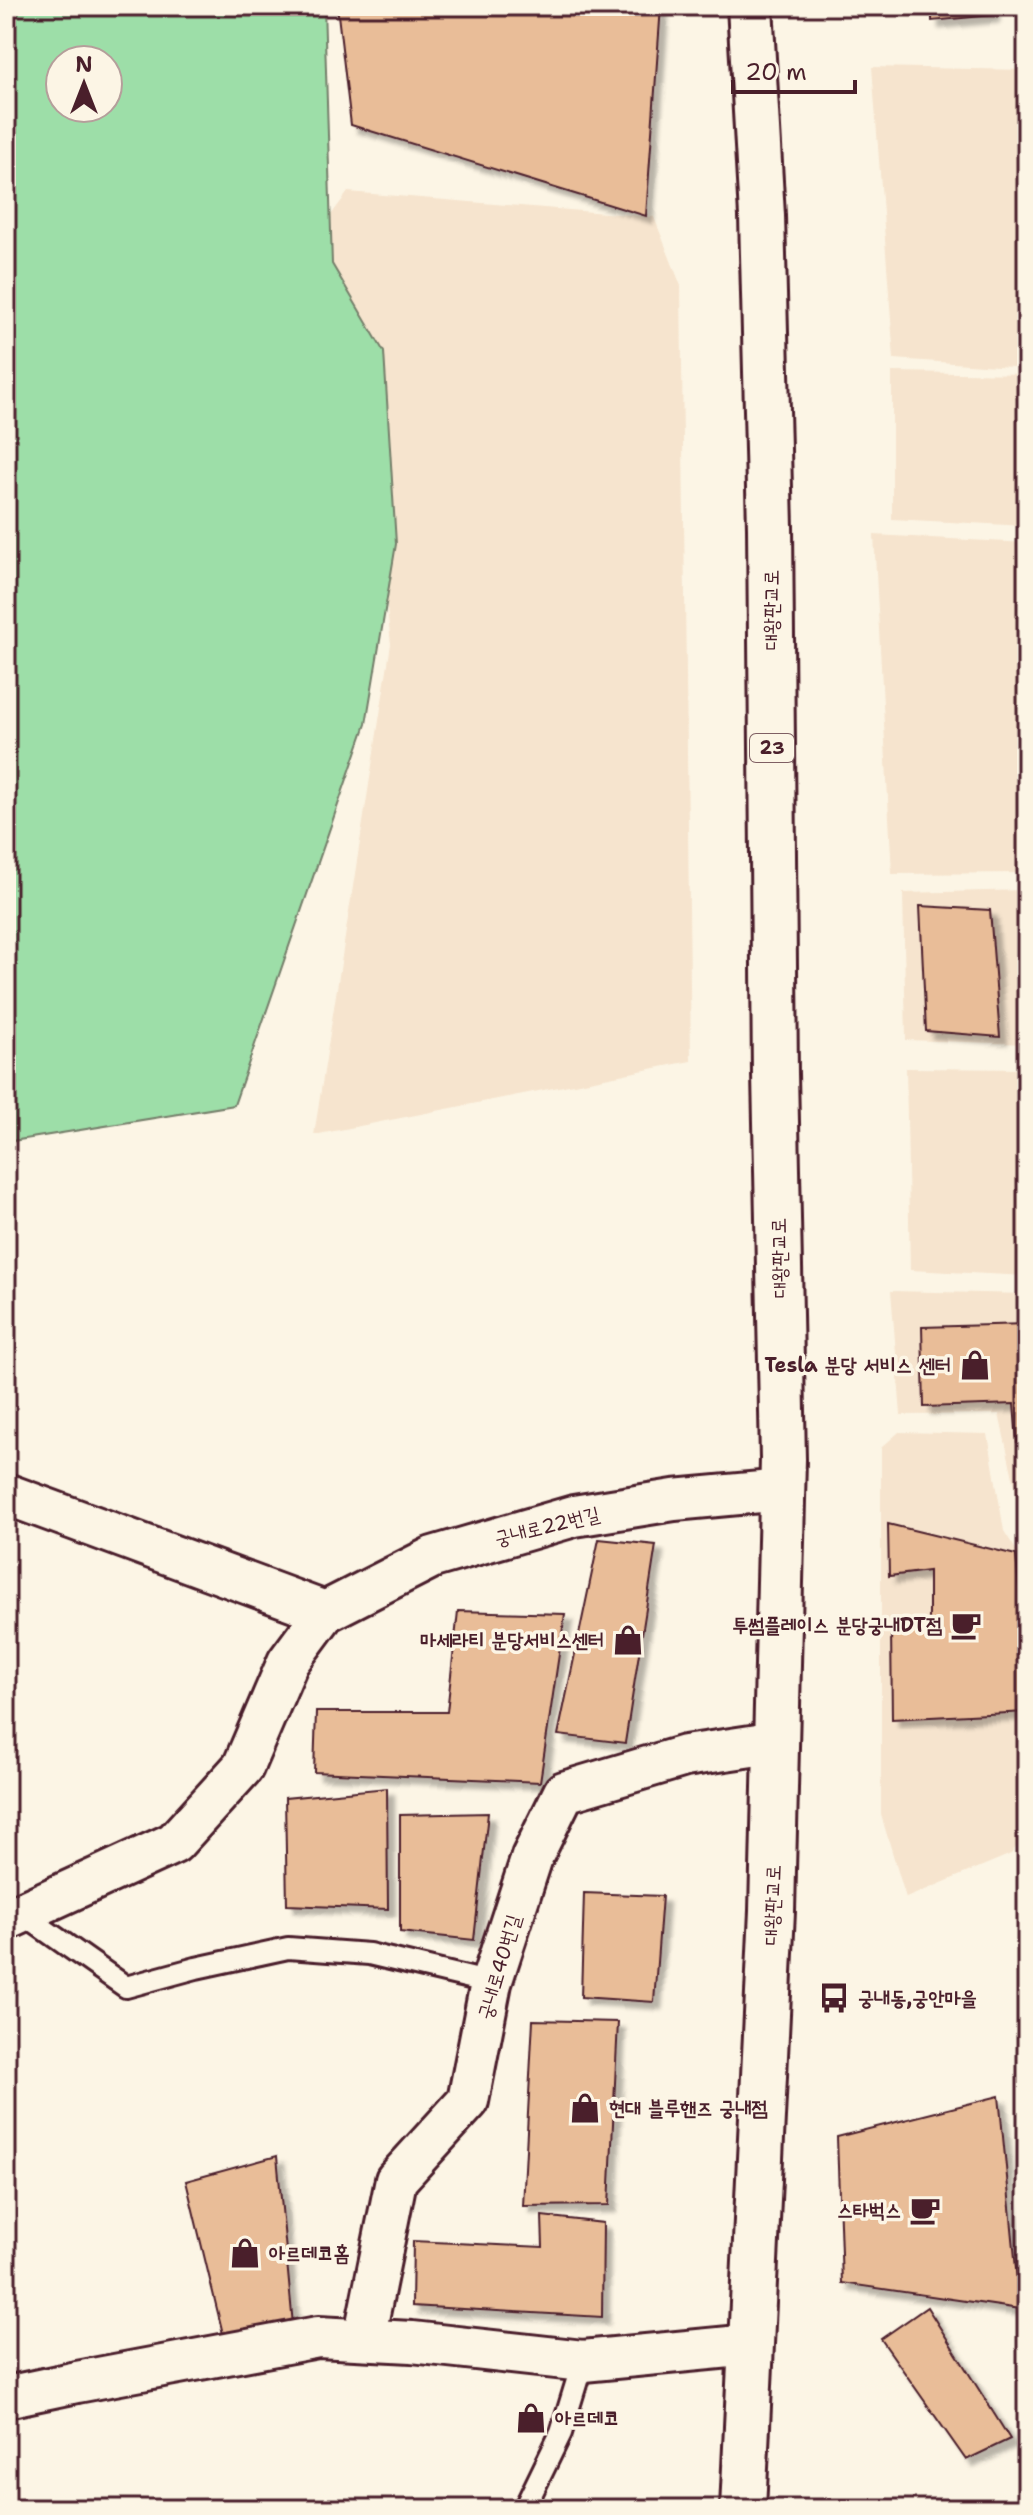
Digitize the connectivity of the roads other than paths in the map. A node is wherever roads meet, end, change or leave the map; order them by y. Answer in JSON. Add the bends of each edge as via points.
{"nodes":[{"id":1,"x":750,"y":6,"type":"edge"},
{"id":2,"x":783,"y":1490,"type":"junction"},
{"id":3,"x":6,"y":1494,"type":"edge"},
{"id":4,"x":325,"y":1612,"type":"junction"},
{"id":5,"x":778,"y":1742,"type":"junction"},
{"id":6,"x":14,"y":1916,"type":"edge"},
{"id":7,"x":491,"y":1983,"type":"junction"},
{"id":8,"x":364,"y":2339,"type":"junction"},
{"id":9,"x":751,"y":2345,"type":"junction"},
{"id":10,"x":583,"y":2361,"type":"junction"},
{"id":11,"x":6,"y":2397,"type":"edge"},
{"id":12,"x":524,"y":2509,"type":"edge"},
{"id":13,"x":743,"y":2509,"type":"edge"}],
"edges":[{"from":1,"to":2,"type":"main road","name":"대왕판교로","number":"23","via":[[770,527]]},
{"from":2,"to":4,"type":"street","name":"궁내로22번길","via":[[574,1516],[433,1557]]},
{"from":2,"to":5,"type":"main road","name":"대왕판교로","number":"23"},
{"from":3,"to":4,"type":"street"},
{"from":4,"to":6,"type":"street","name":"궁내로22번길","via":[[288,1662],[243,1767],[174,1843]]},
{"from":5,"to":7,"type":"street","name":"궁내로40번길","via":[[685,1756],[564,1792],[532,1857]]},
{"from":5,"to":9,"type":"main road","name":"대왕판교로","number":"23"},
{"from":6,"to":7,"type":"lane","via":[[126,1987],[288,1948],[369,1954]]},
{"from":7,"to":8,"type":"street","name":"궁내로40번길","via":[[468,2101],[396,2180]]},
{"from":8,"to":10,"type":"street"},
{"from":8,"to":11,"type":"street","via":[[318,2337]]},
{"from":9,"to":10,"type":"street"},
{"from":9,"to":13,"type":"main road","name":"대왕판교로","number":"23"},
{"from":10,"to":12,"type":"lane","via":[[561,2433]]}]}
